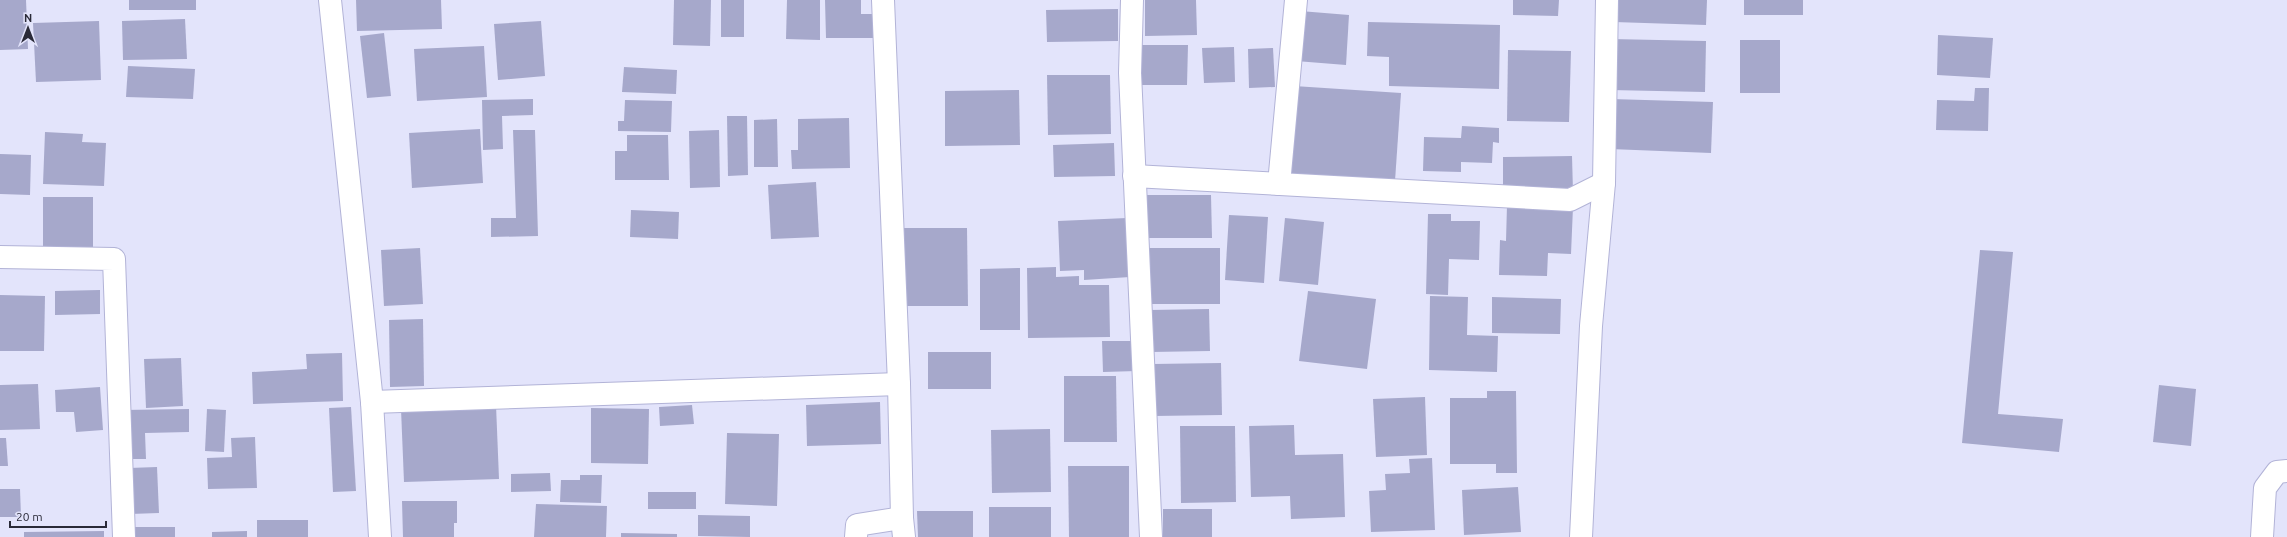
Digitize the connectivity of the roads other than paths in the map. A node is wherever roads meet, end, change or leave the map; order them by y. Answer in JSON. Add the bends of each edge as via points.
{"nodes":[{"id":1,"x":330,"y":0,"type":"edge"},
{"id":2,"x":884,"y":0,"type":"edge"},
{"id":3,"x":1132,"y":0,"type":"edge"},
{"id":4,"x":1296,"y":0,"type":"edge"},
{"id":5,"x":1607,"y":0,"type":"edge"},
{"id":6,"x":1134,"y":176,"type":"junction"},
{"id":7,"x":1604,"y":183,"type":"junction"},
{"id":8,"x":1279,"y":184,"type":"junction"},
{"id":9,"x":0,"y":257,"type":"edge"},
{"id":10,"x":899,"y":384,"type":"junction"},
{"id":11,"x":372,"y":402,"type":"junction"},
{"id":12,"x":2287,"y":471,"type":"edge"},
{"id":13,"x":903,"y":527,"type":"edge"},
{"id":14,"x":124,"y":537,"type":"edge"},
{"id":15,"x":380,"y":537,"type":"edge"},
{"id":16,"x":856,"y":537,"type":"edge"},
{"id":17,"x":1151,"y":537,"type":"edge"},
{"id":18,"x":1581,"y":537,"type":"edge"},
{"id":19,"x":2262,"y":537,"type":"edge"}],
"edges":[{"from":1,"to":11,"type":"street"},
{"from":2,"to":10,"type":"street"},
{"from":3,"to":6,"type":"street","via":[[1130,73]]},
{"from":4,"to":8,"type":"street"},
{"from":5,"to":7,"type":"street"},
{"from":6,"to":8,"type":"street"},
{"from":6,"to":17,"type":"street"},
{"from":7,"to":8,"type":"street","via":[[1570,200]]},
{"from":7,"to":18,"type":"street","via":[[1591,326]]},
{"from":9,"to":14,"type":"street","via":[[114,259]]},
{"from":10,"to":11,"type":"street"},
{"from":10,"to":13,"type":"street"},
{"from":11,"to":15,"type":"street"},
{"from":12,"to":19,"type":"street","via":[[2277,472],[2266,488]]},
{"from":13,"to":16,"type":"street","via":[[857,525]]}]}
